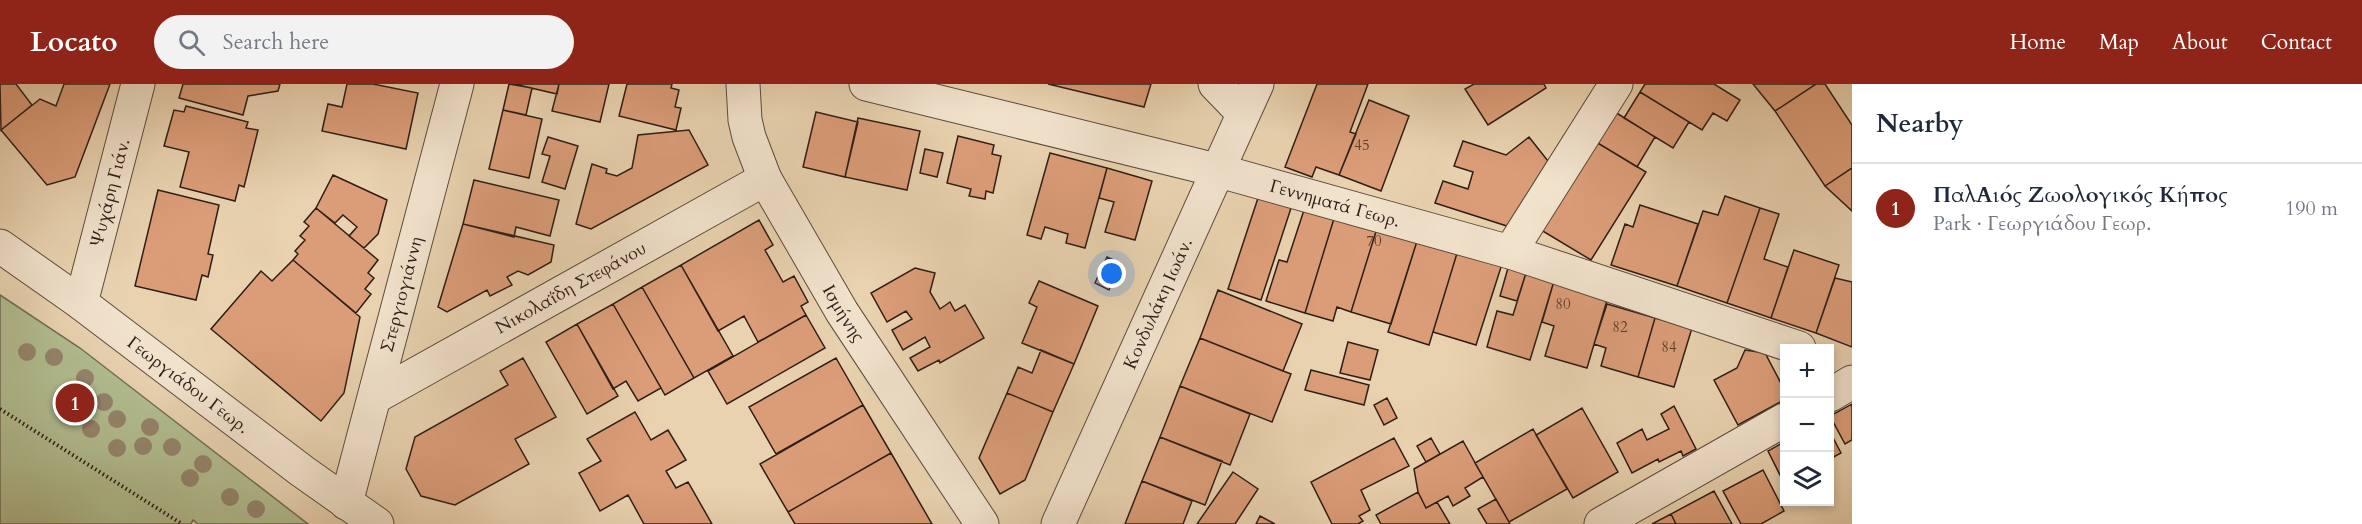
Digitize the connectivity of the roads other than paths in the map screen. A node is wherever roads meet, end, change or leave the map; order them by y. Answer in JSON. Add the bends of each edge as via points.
{"nodes":[{"id":1,"x":138,"y":84,"type":"edge"},
{"id":2,"x":457,"y":84,"type":"edge"},
{"id":3,"x":743,"y":84,"type":"edge"},
{"id":4,"x":866,"y":84,"type":"edge"},
{"id":5,"x":1215,"y":84,"type":"edge"},
{"id":6,"x":1257,"y":84,"type":"edge"},
{"id":7,"x":1616,"y":84,"type":"edge"},
{"id":8,"x":1243,"y":113,"type":"junction"},
{"id":9,"x":1216,"y":170,"type":"junction"},
{"id":10,"x":765,"y":178,"type":"junction"},
{"id":11,"x":0,"y":246,"type":"edge"},
{"id":12,"x":1510,"y":252,"type":"junction"},
{"id":13,"x":81,"y":303,"type":"junction"},
{"id":14,"x":1787,"y":344,"type":"edge"},
{"id":15,"x":375,"y":397,"type":"junction"},
{"id":16,"x":1780,"y":423,"type":"edge"},
{"id":17,"x":346,"y":503,"type":"junction"},
{"id":18,"x":377,"y":524,"type":"edge"},
{"id":19,"x":982,"y":524,"type":"edge"},
{"id":20,"x":1058,"y":524,"type":"edge"},
{"id":21,"x":1601,"y":524,"type":"edge"}],
"edges":[{"from":1,"to":13,"type":"street","name":"Ψυχάρη Γιάν."},
{"from":2,"to":15,"type":"street","name":"Στεργιογιάννη"},
{"from":3,"to":10,"type":"street","name":"Ισμήνης","via":[[745,120]]},
{"from":4,"to":9,"type":"street","name":"Γεννηματά Γεωρ."},
{"from":5,"to":8,"type":"street"},
{"from":6,"to":8,"type":"street","name":"Κονδυλάκη Ιωάν."},
{"from":7,"to":12,"type":"street"},
{"from":8,"to":9,"type":"street","name":"Κονδυλάκη Ιωάν."},
{"from":9,"to":12,"type":"street","name":"Γεννηματά Γεωρ."},
{"from":9,"to":20,"type":"street","name":"Κονδυλάκη Ιωάν."},
{"from":10,"to":15,"type":"street","name":"Νικολαΐδη Στεφάνου"},
{"from":10,"to":19,"type":"street","name":"Ισμήνης","via":[[842,312]]},
{"from":11,"to":13,"type":"street","name":"Γεωργιάδου Γεωρ."},
{"from":12,"to":14,"type":"street","name":"Γεννηματά Γεωρ."},
{"from":13,"to":17,"type":"street","name":"Γεωργιάδου Γεωρ."},
{"from":15,"to":17,"type":"street","name":"Στεργιογιάννη"},
{"from":16,"to":21,"type":"street"},
{"from":17,"to":18,"type":"street","name":"Γεωργιάδου Γεωρ."}]}
